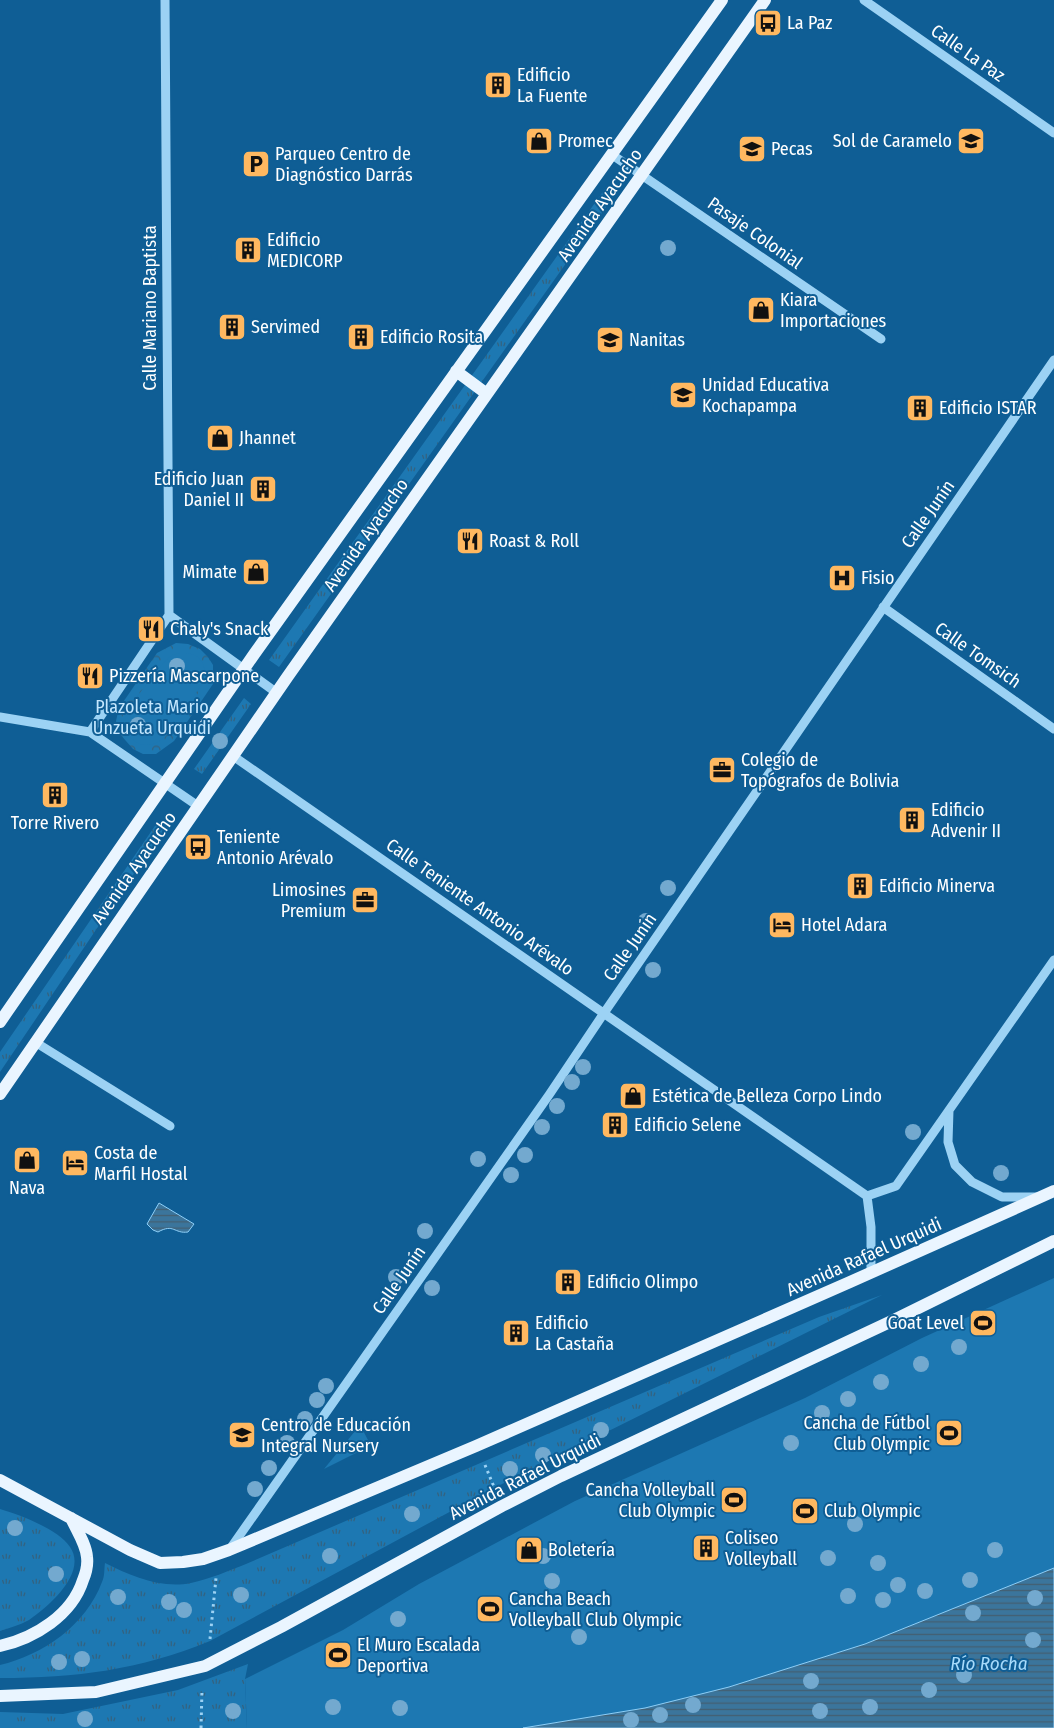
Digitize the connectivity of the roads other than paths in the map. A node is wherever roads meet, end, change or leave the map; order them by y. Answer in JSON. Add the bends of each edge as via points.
{"nodes":[{"id":1,"x":165,"y":0,"type":"edge"},
{"id":2,"x":722,"y":0,"type":"edge"},
{"id":3,"x":765,"y":0,"type":"edge"},
{"id":4,"x":864,"y":0,"type":"edge"},
{"id":5,"x":1054,"y":133,"type":"edge"},
{"id":6,"x":611,"y":154,"type":"junction"},
{"id":7,"x":642,"y":175,"type":"junction"},
{"id":8,"x":881,"y":339,"type":"dead end"},
{"id":9,"x":1054,"y":360,"type":"edge"},
{"id":10,"x":456,"y":371,"type":"junction"},
{"id":11,"x":487,"y":394,"type":"junction"},
{"id":12,"x":883,"y":607,"type":"junction"},
{"id":13,"x":169,"y":615,"type":"junction"},
{"id":14,"x":244,"y":669,"type":"junction"},
{"id":15,"x":277,"y":693,"type":"junction"},
{"id":16,"x":0,"y":717,"type":"edge"},
{"id":17,"x":1054,"y":729,"type":"edge"},
{"id":18,"x":90,"y":732,"type":"junction"},
{"id":19,"x":233,"y":756,"type":"junction"},
{"id":20,"x":164,"y":783,"type":"junction"},
{"id":21,"x":198,"y":806,"type":"junction"},
{"id":22,"x":1054,"y":960,"type":"edge"},
{"id":23,"x":604,"y":1013,"type":"junction"},
{"id":24,"x":0,"y":1022,"type":"edge"},
{"id":25,"x":35,"y":1042,"type":"junction"},
{"id":26,"x":0,"y":1094,"type":"edge"},
{"id":27,"x":949,"y":1110,"type":"junction"},
{"id":28,"x":170,"y":1126,"type":"dead end"},
{"id":29,"x":1054,"y":1191,"type":"edge"},
{"id":30,"x":867,"y":1196,"type":"junction"},
{"id":31,"x":1042,"y":1197,"type":"junction"},
{"id":32,"x":1054,"y":1240,"type":"edge"},
{"id":33,"x":871,"y":1272,"type":"junction"},
{"id":34,"x":0,"y":1480,"type":"edge"},
{"id":35,"x":0,"y":1489,"type":"edge"},
{"id":36,"x":26,"y":1494,"type":"junction"},
{"id":37,"x":71,"y":1518,"type":"junction"},
{"id":38,"x":229,"y":1550,"type":"junction"},
{"id":39,"x":0,"y":1646,"type":"edge"},
{"id":40,"x":0,"y":1696,"type":"edge"}],
"edges":[{"from":1,"to":13,"type":"street","name":"Calle Mariano Baptista"},
{"from":2,"to":6,"type":"main road","name":"Avenida Ayacucho"},
{"from":3,"to":7,"type":"main road","name":"Avenida Ayacucho"},
{"from":4,"to":5,"type":"street","name":"Calle La Paz"},
{"from":6,"to":7,"type":"street","name":"Pasaje Colonial"},
{"from":6,"to":10,"type":"main road","name":"Avenida Ayacucho"},
{"from":7,"to":8,"type":"street","name":"Pasaje Colonial"},
{"from":7,"to":11,"type":"main road","name":"Avenida Ayacucho"},
{"from":9,"to":12,"type":"street","name":"Calle Junín"},
{"from":10,"to":11,"type":"main road"},
{"from":10,"to":14,"type":"main road","name":"Avenida Ayacucho"},
{"from":11,"to":15,"type":"main road","name":"Avenida Ayacucho"},
{"from":12,"to":17,"type":"street","name":"Calle Tomsich"},
{"from":12,"to":23,"type":"street","name":"Calle Junín"},
{"from":13,"to":14,"type":"street"},
{"from":13,"to":18,"type":"street"},
{"from":14,"to":15,"type":"street"},
{"from":14,"to":20,"type":"main road","name":"Avenida Ayacucho"},
{"from":15,"to":19,"type":"main road","name":"Avenida Ayacucho"},
{"from":16,"to":18,"type":"street"},
{"from":18,"to":20,"type":"street"},
{"from":19,"to":21,"type":"main road","name":"Avenida Ayacucho"},
{"from":19,"to":23,"type":"street","name":"Calle Teniente Antonio Arévalo"},
{"from":20,"to":21,"type":"street"},
{"from":20,"to":24,"type":"main road","name":"Avenida Ayacucho"},
{"from":21,"to":25,"type":"main road","name":"Avenida Ayacucho"},
{"from":22,"to":27,"type":"street"},
{"from":23,"to":30,"type":"street","name":"Calle Teniente Antonio Arévalo"},
{"from":23,"to":38,"type":"street","name":"Calle Junín"},
{"from":25,"to":26,"type":"main road","name":"Avenida Ayacucho"},
{"from":25,"to":28,"type":"street"},
{"from":27,"to":30,"type":"street","via":[[896,1186]]},
{"from":27,"to":31,"type":"street","via":[[948,1142],[955,1165],[972,1182],[1002,1196]]},
{"from":29,"to":31,"type":"main road","name":"Avenida Rafael Urquidi"},
{"from":30,"to":33,"type":"street"},
{"from":31,"to":33,"type":"main road","name":"Avenida Rafael Urquidi"},
{"from":32,"to":40,"type":"main road","name":"Avenida Rafael Urquidi","via":[[894,1320],[553,1480],[205,1666],[96,1692]]},
{"from":33,"to":38,"type":"main road","name":"Avenida Rafael Urquidi","via":[[476,1446]]},
{"from":34,"to":36,"type":"main road","name":"Avenida Rafael Urquidi"},
{"from":35,"to":36,"type":"main road"},
{"from":36,"to":37,"type":"main road","name":"Avenida Rafael Urquidi"},
{"from":37,"to":38,"type":"main road","name":"Avenida Rafael Urquidi","via":[[160,1563],[203,1559]]},
{"from":37,"to":39,"type":"main road","via":[[88,1560],[80,1591],[64,1612],[45,1628]]}]}
